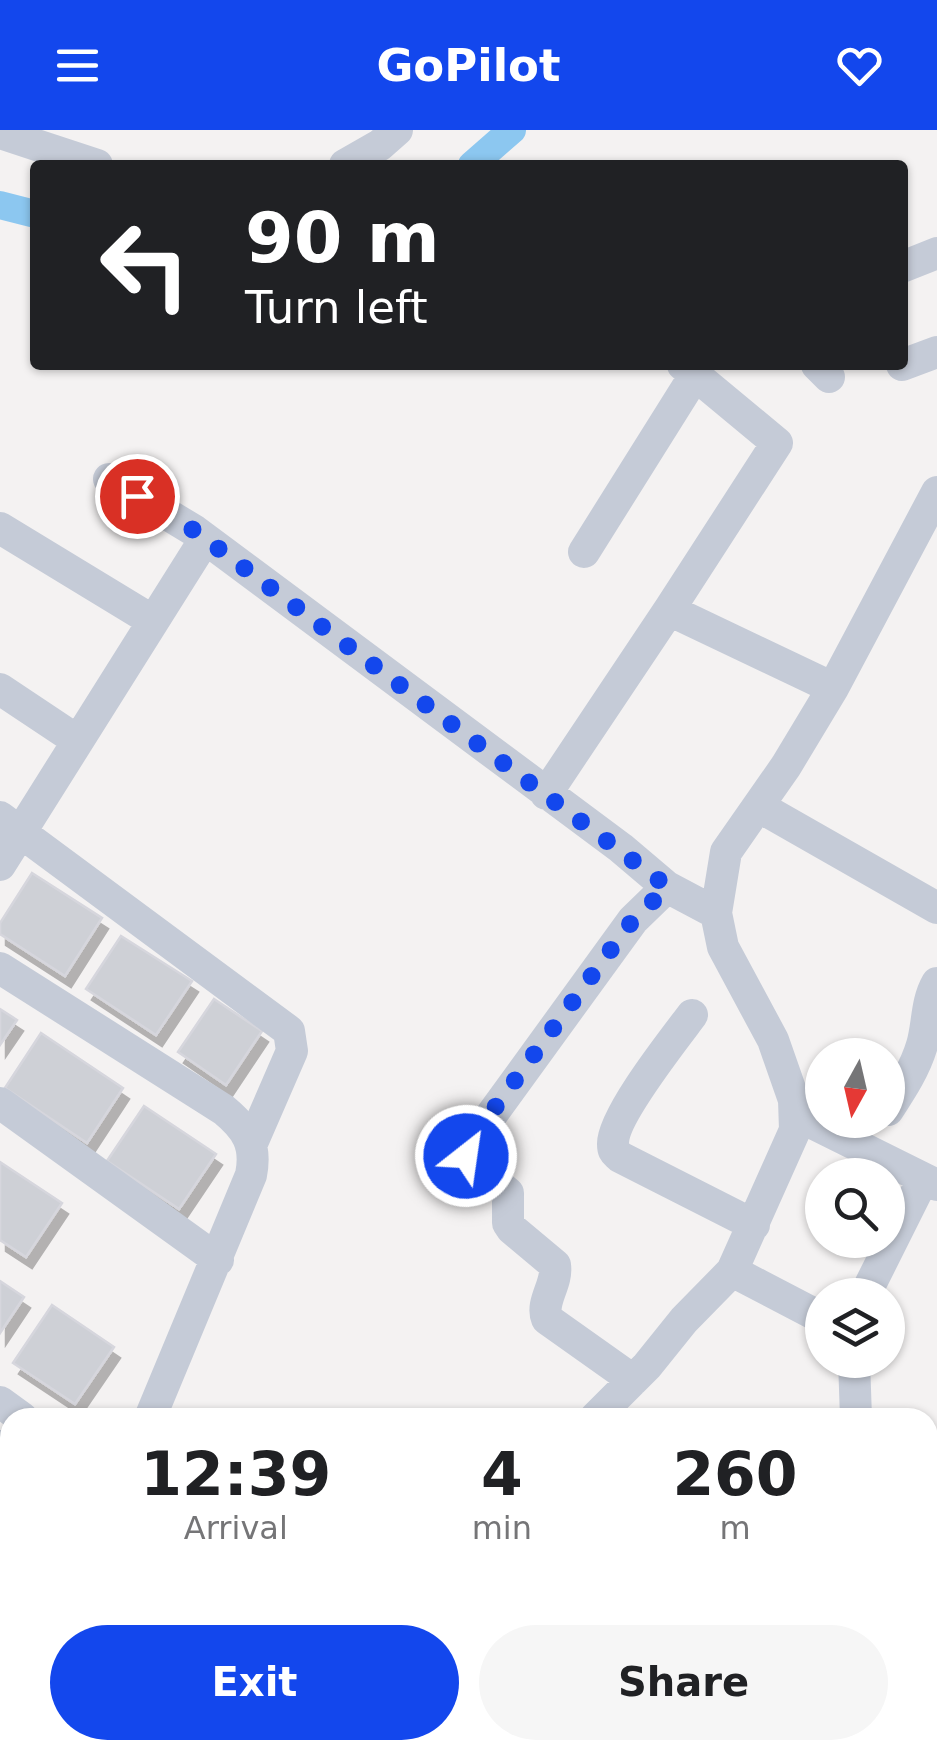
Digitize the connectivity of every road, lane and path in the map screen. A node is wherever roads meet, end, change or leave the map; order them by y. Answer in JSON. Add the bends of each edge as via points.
{"nodes":[{"id":1,"x":397,"y":130,"type":"edge"},
{"id":2,"x":0,"y":133,"type":"edge"},
{"id":3,"x":83,"y":160,"type":"edge"},
{"id":4,"x":354,"y":160,"type":"edge"},
{"id":5,"x":937,"y":254,"type":"edge"},
{"id":6,"x":908,"y":265,"type":"edge"},
{"id":7,"x":937,"y":352,"type":"edge"},
{"id":8,"x":908,"y":363,"type":"edge"},
{"id":9,"x":689,"y":370,"type":"edge"},
{"id":10,"x":108,"y":478,"type":"dead end"},
{"id":11,"x":937,"y":492,"type":"edge"},
{"id":12,"x":0,"y":528,"type":"edge"},
{"id":13,"x":204,"y":539,"type":"junction"},
{"id":14,"x":584,"y":552,"type":"dead end"},
{"id":15,"x":669,"y":610,"type":"junction"},
{"id":16,"x":153,"y":621,"type":"junction"},
{"id":17,"x":833,"y":688,"type":"junction"},
{"id":18,"x":0,"y":689,"type":"edge"},
{"id":19,"x":78,"y":741,"type":"junction"},
{"id":20,"x":546,"y":794,"type":"junction"},
{"id":21,"x":758,"y":806,"type":"junction"},
{"id":22,"x":11,"y":824,"type":"edge"},
{"id":23,"x":0,"y":866,"type":"edge"},
{"id":24,"x":668,"y":887,"type":"junction"},
{"id":25,"x":937,"y":908,"type":"edge"},
{"id":26,"x":716,"y":913,"type":"junction"},
{"id":27,"x":0,"y":968,"type":"edge"},
{"id":28,"x":937,"y":983,"type":"edge"},
{"id":29,"x":692,"y":1015,"type":"dead end"},
{"id":30,"x":905,"y":1082,"type":"edge"},
{"id":31,"x":0,"y":1104,"type":"edge"},
{"id":32,"x":796,"y":1115,"type":"junction"},
{"id":33,"x":869,"y":1138,"type":"edge"},
{"id":34,"x":252,"y":1143,"type":"junction"},
{"id":35,"x":862,"y":1149,"type":"junction"},
{"id":36,"x":930,"y":1182,"type":"edge"},
{"id":37,"x":754,"y":1225,"type":"junction"},
{"id":38,"x":218,"y":1260,"type":"junction"},
{"id":39,"x":732,"y":1271,"type":"junction"},
{"id":40,"x":875,"y":1278,"type":"edge"},
{"id":41,"x":805,"y":1309,"type":"edge"},
{"id":42,"x":855,"y":1378,"type":"edge"},
{"id":43,"x":633,"y":1380,"type":"junction"},
{"id":44,"x":154,"y":1408,"type":"edge"},
{"id":45,"x":604,"y":1408,"type":"edge"},
{"id":46,"x":856,"y":1408,"type":"edge"}],
"edges":[{"from":1,"to":4,"type":"street"},
{"from":2,"to":3,"type":"street"},
{"from":5,"to":6,"type":"street"},
{"from":7,"to":8,"type":"street"},
{"from":9,"to":14,"type":"street"},
{"from":9,"to":15,"type":"street","via":[[776,443]]},
{"from":10,"to":13,"type":"street"},
{"from":11,"to":17,"type":"street"},
{"from":12,"to":16,"type":"street"},
{"from":13,"to":16,"type":"street"},
{"from":13,"to":20,"type":"street"},
{"from":15,"to":17,"type":"street"},
{"from":15,"to":20,"type":"street"},
{"from":16,"to":19,"type":"street"},
{"from":17,"to":21,"type":"street"},
{"from":18,"to":19,"type":"street"},
{"from":19,"to":22,"type":"street"},
{"from":20,"to":24,"type":"street"},
{"from":21,"to":25,"type":"street"},
{"from":21,"to":26,"type":"street","via":[[726,852]]},
{"from":22,"to":23,"type":"street"},
{"from":22,"to":34,"type":"street","via":[[288,1030],[292,1051]]},
{"from":24,"to":26,"type":"street"},
{"from":24,"to":43,"type":"street","via":[[633,920],[466,1150],[508,1192],[512,1229],[555,1265],[544,1307],[548,1319]]},
{"from":26,"to":32,"type":"street","via":[[724,946],[772,1040]]},
{"from":27,"to":34,"type":"street","via":[[224,1110]]},
{"from":28,"to":30,"type":"street"},
{"from":29,"to":37,"type":"street","via":[[647,1076],[614,1150]]},
{"from":31,"to":38,"type":"street"},
{"from":32,"to":35,"type":"street"},
{"from":32,"to":37,"type":"street"},
{"from":33,"to":35,"type":"street"},
{"from":34,"to":38,"type":"street","via":[[251,1175]]},
{"from":35,"to":36,"type":"street"},
{"from":36,"to":40,"type":"street"},
{"from":37,"to":39,"type":"street"},
{"from":38,"to":44,"type":"street"},
{"from":39,"to":41,"type":"street"},
{"from":39,"to":43,"type":"street"},
{"from":42,"to":46,"type":"street"},
{"from":43,"to":45,"type":"street"}]}
